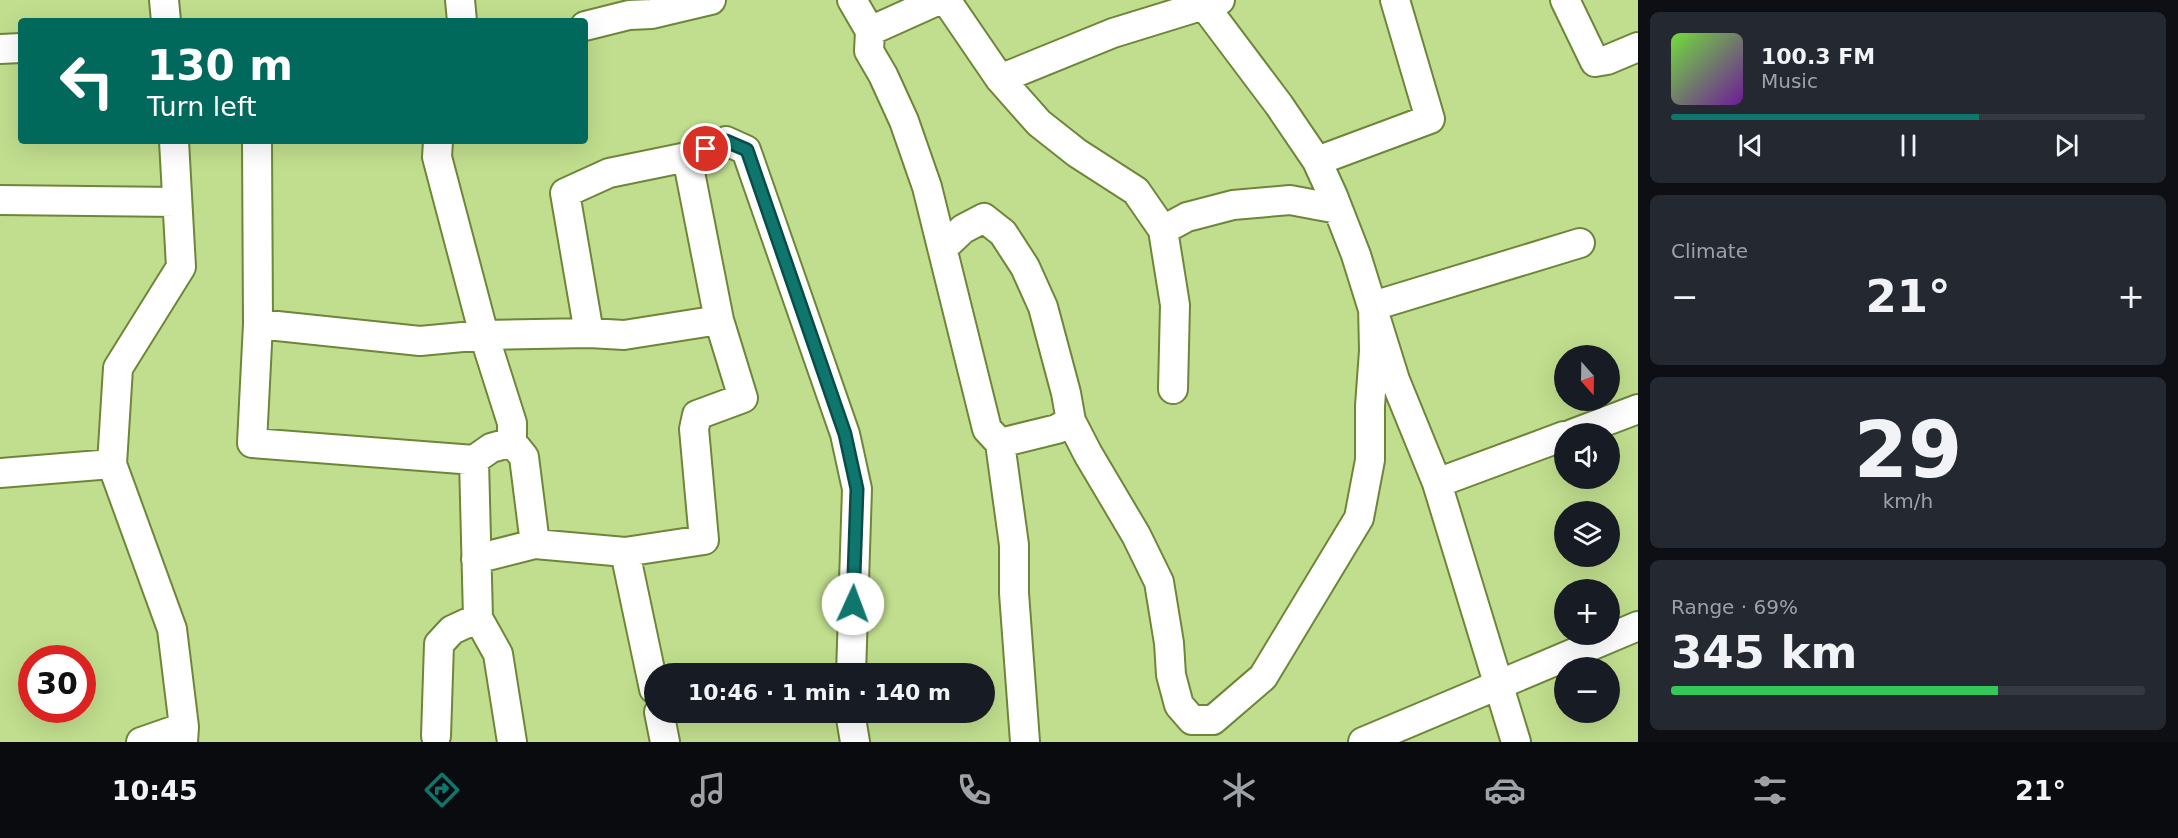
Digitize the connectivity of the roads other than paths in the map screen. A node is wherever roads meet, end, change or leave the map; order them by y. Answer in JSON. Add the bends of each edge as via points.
{"nodes":[{"id":1,"x":164,"y":0,"type":"edge"},
{"id":2,"x":460,"y":0,"type":"edge"},
{"id":3,"x":711,"y":0,"type":"edge"},
{"id":4,"x":852,"y":0,"type":"edge"},
{"id":5,"x":939,"y":0,"type":"edge"},
{"id":6,"x":946,"y":0,"type":"edge"},
{"id":7,"x":1395,"y":0,"type":"edge"},
{"id":8,"x":1565,"y":0,"type":"edge"},
{"id":9,"x":1207,"y":2,"type":"edge"},
{"id":10,"x":628,"y":7,"type":"edge"},
{"id":11,"x":166,"y":18,"type":"edge"},
{"id":12,"x":462,"y":18,"type":"edge"},
{"id":13,"x":588,"y":25,"type":"edge"},
{"id":14,"x":870,"y":31,"type":"junction"},
{"id":15,"x":1638,"y":47,"type":"edge"},
{"id":16,"x":18,"y":48,"type":"edge"},
{"id":17,"x":0,"y":49,"type":"edge"},
{"id":18,"x":1000,"y":79,"type":"junction"},
{"id":19,"x":174,"y":144,"type":"edge"},
{"id":20,"x":257,"y":144,"type":"edge"},
{"id":21,"x":438,"y":144,"type":"edge"},
{"id":22,"x":687,"y":157,"type":"junction"},
{"id":23,"x":1317,"y":161,"type":"junction"},
{"id":24,"x":0,"y":200,"type":"edge"},
{"id":25,"x":177,"y":202,"type":"junction"},
{"id":26,"x":1338,"y":208,"type":"junction"},
{"id":27,"x":1163,"y":230,"type":"junction"},
{"id":28,"x":1580,"y":243,"type":"dead end"},
{"id":29,"x":943,"y":249,"type":"junction"},
{"id":30,"x":1373,"y":306,"type":"junction"},
{"id":31,"x":718,"y":320,"type":"junction"},
{"id":32,"x":258,"y":324,"type":"junction"},
{"id":33,"x":589,"y":333,"type":"junction"},
{"id":34,"x":484,"y":335,"type":"junction"},
{"id":35,"x":1173,"y":389,"type":"dead end"},
{"id":36,"x":1638,"y":409,"type":"edge"},
{"id":37,"x":1071,"y":421,"type":"junction"},
{"id":38,"x":1601,"y":423,"type":"edge"},
{"id":39,"x":1554,"y":440,"type":"edge"},
{"id":40,"x":512,"y":442,"type":"junction"},
{"id":41,"x":1000,"y":442,"type":"junction"},
{"id":42,"x":474,"y":460,"type":"junction"},
{"id":43,"x":112,"y":464,"type":"junction"},
{"id":44,"x":0,"y":473,"type":"edge"},
{"id":45,"x":1437,"y":483,"type":"junction"},
{"id":46,"x":535,"y":544,"type":"junction"},
{"id":47,"x":625,"y":552,"type":"junction"},
{"id":48,"x":476,"y":559,"type":"junction"},
{"id":49,"x":478,"y":618,"type":"junction"},
{"id":50,"x":1638,"y":626,"type":"edge"},
{"id":51,"x":648,"y":663,"type":"edge"},
{"id":52,"x":851,"y":663,"type":"edge"},
{"id":53,"x":1499,"y":685,"type":"junction"},
{"id":54,"x":661,"y":723,"type":"edge"},
{"id":55,"x":852,"y":723,"type":"edge"},
{"id":56,"x":1187,"y":731,"type":"edge"},
{"id":57,"x":184,"y":735,"type":"edge"},
{"id":58,"x":436,"y":736,"type":"dead end"},
{"id":59,"x":141,"y":742,"type":"edge"},
{"id":60,"x":512,"y":742,"type":"edge"},
{"id":61,"x":665,"y":742,"type":"edge"},
{"id":62,"x":855,"y":742,"type":"edge"},
{"id":63,"x":1025,"y":742,"type":"edge"},
{"id":64,"x":1363,"y":742,"type":"edge"},
{"id":65,"x":1516,"y":742,"type":"edge"}],
"edges":[{"from":1,"to":11,"type":"street"},
{"from":2,"to":12,"type":"street"},
{"from":3,"to":10,"type":"street","via":[[652,14]]},
{"from":4,"to":14,"type":"street"},
{"from":5,"to":14,"type":"street"},
{"from":6,"to":18,"type":"street"},
{"from":7,"to":23,"type":"street","via":[[1430,119]]},
{"from":8,"to":15,"type":"street","via":[[1595,62]]},
{"from":9,"to":18,"type":"street","via":[[1113,33]]},
{"from":9,"to":23,"type":"street"},
{"from":10,"to":13,"type":"street"},
{"from":14,"to":29,"type":"street","via":[[869,51],[904,121]]},
{"from":16,"to":17,"type":"street"},
{"from":18,"to":27,"type":"street","via":[[1039,123],[1136,191]]},
{"from":19,"to":25,"type":"street"},
{"from":20,"to":32,"type":"street"},
{"from":21,"to":34,"type":"street","via":[[436,157]]},
{"from":22,"to":31,"type":"street"},
{"from":22,"to":33,"type":"street","via":[[609,173],[565,193]]},
{"from":22,"to":52,"type":"street","via":[[726,141],[747,150],[845,434],[857,489]]},
{"from":23,"to":26,"type":"street"},
{"from":24,"to":25,"type":"street"},
{"from":25,"to":43,"type":"street","via":[[181,267],[118,368]]},
{"from":26,"to":27,"type":"street","via":[[1290,200],[1233,205],[1187,217]]},
{"from":26,"to":30,"type":"street"},
{"from":27,"to":35,"type":"street","via":[[1175,305]]},
{"from":28,"to":30,"type":"street"},
{"from":29,"to":37,"type":"street","via":[[963,229],[984,218],[1003,233],[1025,267],[1043,307]]},
{"from":29,"to":41,"type":"street","via":[[987,429]]},
{"from":30,"to":45,"type":"street","via":[[1395,380]]},
{"from":30,"to":56,"type":"street","via":[[1370,460],[1359,518],[1263,677],[1213,720]]},
{"from":31,"to":33,"type":"street","via":[[624,335]]},
{"from":31,"to":47,"type":"street","via":[[743,398],[697,415],[694,429],[704,540]]},
{"from":32,"to":34,"type":"street","via":[[420,341]]},
{"from":32,"to":42,"type":"street","via":[[252,443]]},
{"from":33,"to":34,"type":"street"},
{"from":34,"to":40,"type":"street","via":[[512,423]]},
{"from":36,"to":38,"type":"street"},
{"from":37,"to":41,"type":"street","via":[[1057,429]]},
{"from":37,"to":56,"type":"street","via":[[1159,582],[1171,675]]},
{"from":39,"to":45,"type":"street"},
{"from":40,"to":42,"type":"street","via":[[491,448]]},
{"from":40,"to":46,"type":"street","via":[[524,457]]},
{"from":41,"to":63,"type":"street","via":[[1014,545]]},
{"from":42,"to":48,"type":"street"},
{"from":43,"to":44,"type":"street"},
{"from":43,"to":57,"type":"street","via":[[172,629]]},
{"from":45,"to":53,"type":"street"},
{"from":46,"to":47,"type":"street"},
{"from":46,"to":48,"type":"street"},
{"from":47,"to":51,"type":"street"},
{"from":48,"to":49,"type":"street"},
{"from":49,"to":58,"type":"street","via":[[452,630],[439,644]]},
{"from":49,"to":60,"type":"street","via":[[498,654]]},
{"from":50,"to":53,"type":"street"},
{"from":53,"to":64,"type":"street"},
{"from":53,"to":65,"type":"street"},
{"from":54,"to":61,"type":"street"},
{"from":55,"to":62,"type":"street"},
{"from":57,"to":59,"type":"street"}]}
